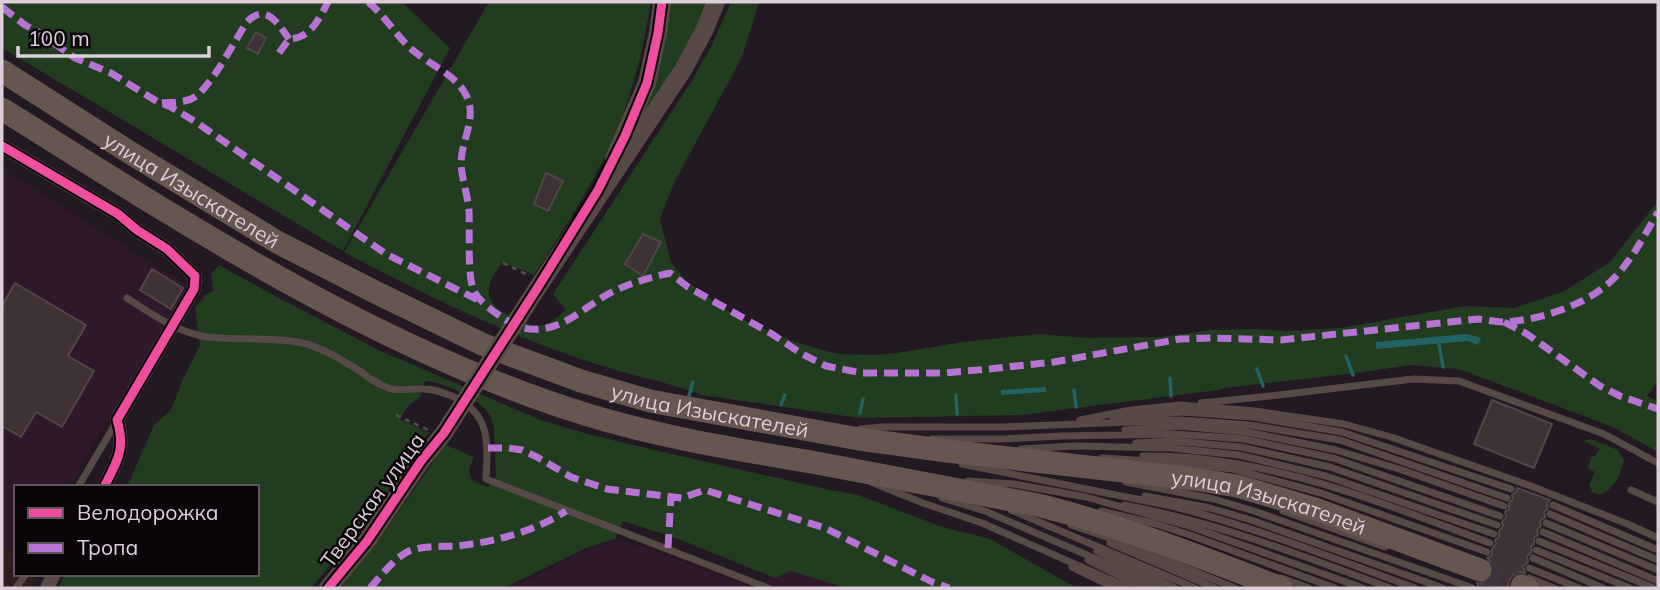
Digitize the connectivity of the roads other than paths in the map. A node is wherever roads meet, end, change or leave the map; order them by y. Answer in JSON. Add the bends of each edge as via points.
{"nodes":[{"id":1,"x":662,"y":2,"type":"edge"},
{"id":2,"x":716,"y":2,"type":"edge"},
{"id":3,"x":2,"y":71,"type":"edge"},
{"id":4,"x":2,"y":109,"type":"edge"},
{"id":5,"x":2,"y":146,"type":"edge"},
{"id":6,"x":536,"y":283,"type":"junction"},
{"id":7,"x":127,"y":298,"type":"dead end"},
{"id":8,"x":171,"y":326,"type":"junction"},
{"id":9,"x":1180,"y":405,"type":"junction"},
{"id":10,"x":117,"y":421,"type":"junction"},
{"id":11,"x":1078,"y":421,"type":"junction"},
{"id":12,"x":1048,"y":425,"type":"junction"},
{"id":13,"x":824,"y":432,"type":"junction"},
{"id":14,"x":1062,"y":436,"type":"junction"},
{"id":15,"x":915,"y":438,"type":"dead end"},
{"id":16,"x":859,"y":439,"type":"junction"},
{"id":17,"x":927,"y":439,"type":"dead end"},
{"id":18,"x":1074,"y":446,"type":"junction"},
{"id":19,"x":1003,"y":450,"type":"junction"},
{"id":20,"x":951,"y":457,"type":"junction"},
{"id":21,"x":1658,"y":463,"type":"edge"},
{"id":22,"x":837,"y":467,"type":"junction"},
{"id":23,"x":1042,"y":471,"type":"dead end"},
{"id":24,"x":925,"y":478,"type":"junction"},
{"id":25,"x":951,"y":480,"type":"dead end"},
{"id":26,"x":79,"y":485,"type":"edge"},
{"id":27,"x":105,"y":485,"type":"edge"},
{"id":28,"x":1084,"y":489,"type":"junction"},
{"id":29,"x":1511,"y":489,"type":"dead end"},
{"id":30,"x":1631,"y":490,"type":"dead end"},
{"id":31,"x":976,"y":491,"type":"junction"},
{"id":32,"x":925,"y":493,"type":"dead end"},
{"id":33,"x":1230,"y":495,"type":"dead end"},
{"id":34,"x":938,"y":496,"type":"dead end"},
{"id":35,"x":1507,"y":498,"type":"dead end"},
{"id":36,"x":1658,"y":502,"type":"edge"},
{"id":37,"x":1553,"y":505,"type":"dead end"},
{"id":38,"x":1269,"y":506,"type":"dead end"},
{"id":39,"x":1504,"y":506,"type":"dead end"},
{"id":40,"x":1500,"y":516,"type":"dead end"},
{"id":41,"x":1370,"y":520,"type":"dead end"},
{"id":42,"x":1009,"y":521,"type":"junction"},
{"id":43,"x":1497,"y":525,"type":"dead end"},
{"id":44,"x":1053,"y":528,"type":"junction"},
{"id":45,"x":1246,"y":531,"type":"junction"},
{"id":46,"x":1003,"y":532,"type":"junction"},
{"id":47,"x":1543,"y":532,"type":"dead end"},
{"id":48,"x":1493,"y":534,"type":"dead end"},
{"id":49,"x":1658,"y":538,"type":"edge"},
{"id":50,"x":1539,"y":541,"type":"dead end"},
{"id":51,"x":1490,"y":542,"type":"dead end"},
{"id":52,"x":1658,"y":550,"type":"edge"},
{"id":53,"x":1399,"y":552,"type":"dead end"},
{"id":54,"x":1237,"y":556,"type":"junction"},
{"id":55,"x":1055,"y":559,"type":"junction"},
{"id":56,"x":1658,"y":560,"type":"edge"},
{"id":57,"x":1260,"y":570,"type":"dead end"},
{"id":58,"x":1480,"y":570,"type":"edge"},
{"id":59,"x":1658,"y":570,"type":"edge"},
{"id":60,"x":1526,"y":580,"type":"edge"},
{"id":61,"x":1276,"y":581,"type":"edge"},
{"id":62,"x":1658,"y":581,"type":"edge"},
{"id":63,"x":763,"y":587,"type":"edge"},
{"id":64,"x":328,"y":588,"type":"edge"},
{"id":65,"x":1104,"y":588,"type":"edge"},
{"id":66,"x":1115,"y":588,"type":"edge"},
{"id":67,"x":1129,"y":588,"type":"edge"},
{"id":68,"x":1144,"y":588,"type":"edge"},
{"id":69,"x":1159,"y":588,"type":"edge"},
{"id":70,"x":1175,"y":588,"type":"edge"},
{"id":71,"x":1195,"y":588,"type":"edge"},
{"id":72,"x":1215,"y":588,"type":"edge"},
{"id":73,"x":1235,"y":588,"type":"edge"},
{"id":74,"x":1258,"y":588,"type":"edge"},
{"id":75,"x":1309,"y":588,"type":"edge"},
{"id":76,"x":1335,"y":588,"type":"edge"},
{"id":77,"x":1363,"y":588,"type":"edge"},
{"id":78,"x":1390,"y":588,"type":"edge"},
{"id":79,"x":1415,"y":588,"type":"edge"},
{"id":80,"x":1443,"y":588,"type":"edge"},
{"id":81,"x":1554,"y":588,"type":"edge"},
{"id":82,"x":1579,"y":588,"type":"edge"},
{"id":83,"x":1603,"y":588,"type":"edge"},
{"id":84,"x":1630,"y":588,"type":"edge"},
{"id":85,"x":1654,"y":588,"type":"edge"}],
"edges":[{"from":1,"to":6,"type":"street","via":[[647,83],[625,136],[598,190]]},
{"from":2,"to":6,"type":"street","via":[[683,70]]},
{"from":3,"to":13,"type":"highway","name":"улица Изыскателей","via":[[277,242],[484,345],[650,401]]},
{"from":4,"to":22,"type":"highway","name":"улица Изыскателей","via":[[261,267],[467,372],[628,427]]},
{"from":5,"to":8,"type":"street","via":[[118,214],[195,276],[194,289]]},
{"from":6,"to":64,"type":"street","name":"Тверская улица","bridge":true,"via":[[367,541]]},
{"from":7,"to":8,"type":"lane"},
{"from":8,"to":10,"type":"street"},
{"from":8,"to":63,"type":"lane","via":[[208,337],[304,344],[332,354],[373,382],[394,390],[440,391],[469,406],[483,424],[488,448],[486,479]]},
{"from":9,"to":11,"type":"lane"},
{"from":9,"to":21,"type":"lane","via":[[1413,379],[1459,381],[1604,434]]},
{"from":9,"to":49,"type":"lane","via":[[1344,424],[1531,486]]},
{"from":10,"to":26,"type":"lane"},
{"from":10,"to":27,"type":"street","via":[[121,453]]},
{"from":11,"to":12,"type":"lane"},
{"from":11,"to":29,"type":"lane","via":[[1182,412],[1253,417],[1342,432]]},
{"from":12,"to":13,"type":"lane"},
{"from":12,"to":35,"type":"lane","via":[[1180,420],[1250,425],[1339,440]]},
{"from":13,"to":15,"type":"lane"},
{"from":13,"to":16,"type":"highway","name":"улица Изыскателей"},
{"from":14,"to":17,"type":"lane"},
{"from":14,"to":39,"type":"lane","via":[[1178,426],[1247,432],[1336,450]]},
{"from":14,"to":40,"type":"lane","via":[[1175,434],[1244,439],[1333,458]]},
{"from":16,"to":20,"type":"highway","name":"улица Изыскателей"},
{"from":16,"to":23,"type":"lane","via":[[928,457]]},
{"from":18,"to":19,"type":"lane"},
{"from":18,"to":43,"type":"lane","via":[[1173,441],[1241,447],[1330,467]]},
{"from":18,"to":48,"type":"lane","via":[[1239,455],[1326,476]]},
{"from":19,"to":20,"type":"lane"},
{"from":19,"to":28,"type":"lane"},
{"from":20,"to":28,"type":"highway","name":"улица Изыскателей"},
{"from":22,"to":24,"type":"lane"},
{"from":22,"to":31,"type":"highway","name":"улица Изыскателей"},
{"from":22,"to":32,"type":"lane"},
{"from":22,"to":46,"type":"lane"},
{"from":24,"to":25,"type":"lane"},
{"from":24,"to":28,"type":"lane","via":[[1027,494]]},
{"from":28,"to":31,"type":"highway","name":"улица Изыскателей"},
{"from":28,"to":41,"type":"lane","via":[[1164,469],[1230,476]]},
{"from":28,"to":45,"type":"lane","via":[[1189,526]]},
{"from":28,"to":45,"type":"lane","via":[[1210,508]]},
{"from":28,"to":51,"type":"lane","via":[[1169,456],[1235,463],[1324,484]]},
{"from":28,"to":54,"type":"lane"},
{"from":28,"to":58,"type":"highway","name":"улица Изыскателей","via":[[1194,479],[1259,492]]},
{"from":28,"to":61,"type":"highway","name":"улица Изыскателей","via":[[1177,547]]},
{"from":28,"to":72,"type":"lane"},
{"from":28,"to":73,"type":"lane","via":[[1127,544]]},
{"from":28,"to":74,"type":"lane"},
{"from":30,"to":36,"type":"lane"},
{"from":31,"to":44,"type":"lane"},
{"from":33,"to":58,"type":"lane","via":[[1187,486],[1118,481],[1214,499]]},
{"from":34,"to":42,"type":"lane"},
{"from":37,"to":52,"type":"lane"},
{"from":38,"to":53,"type":"lane"},
{"from":42,"to":68,"type":"lane"},
{"from":42,"to":69,"type":"lane"},
{"from":44,"to":70,"type":"lane"},
{"from":44,"to":71,"type":"lane"},
{"from":45,"to":77,"type":"lane"},
{"from":45,"to":78,"type":"lane"},
{"from":45,"to":79,"type":"lane"},
{"from":45,"to":80,"type":"lane"},
{"from":46,"to":55,"type":"lane"},
{"from":46,"to":67,"type":"lane"},
{"from":47,"to":62,"type":"lane"},
{"from":50,"to":85,"type":"lane"},
{"from":54,"to":57,"type":"lane"},
{"from":54,"to":76,"type":"lane"},
{"from":55,"to":65,"type":"lane"},
{"from":55,"to":66,"type":"lane"},
{"from":56,"to":59,"type":"lane","via":[[1548,518]]},
{"from":60,"to":81,"type":"lane"},
{"from":60,"to":82,"type":"lane"},
{"from":61,"to":75,"type":"lane"},
{"from":83,"to":84,"type":"lane","via":[[1534,554]]}]}
